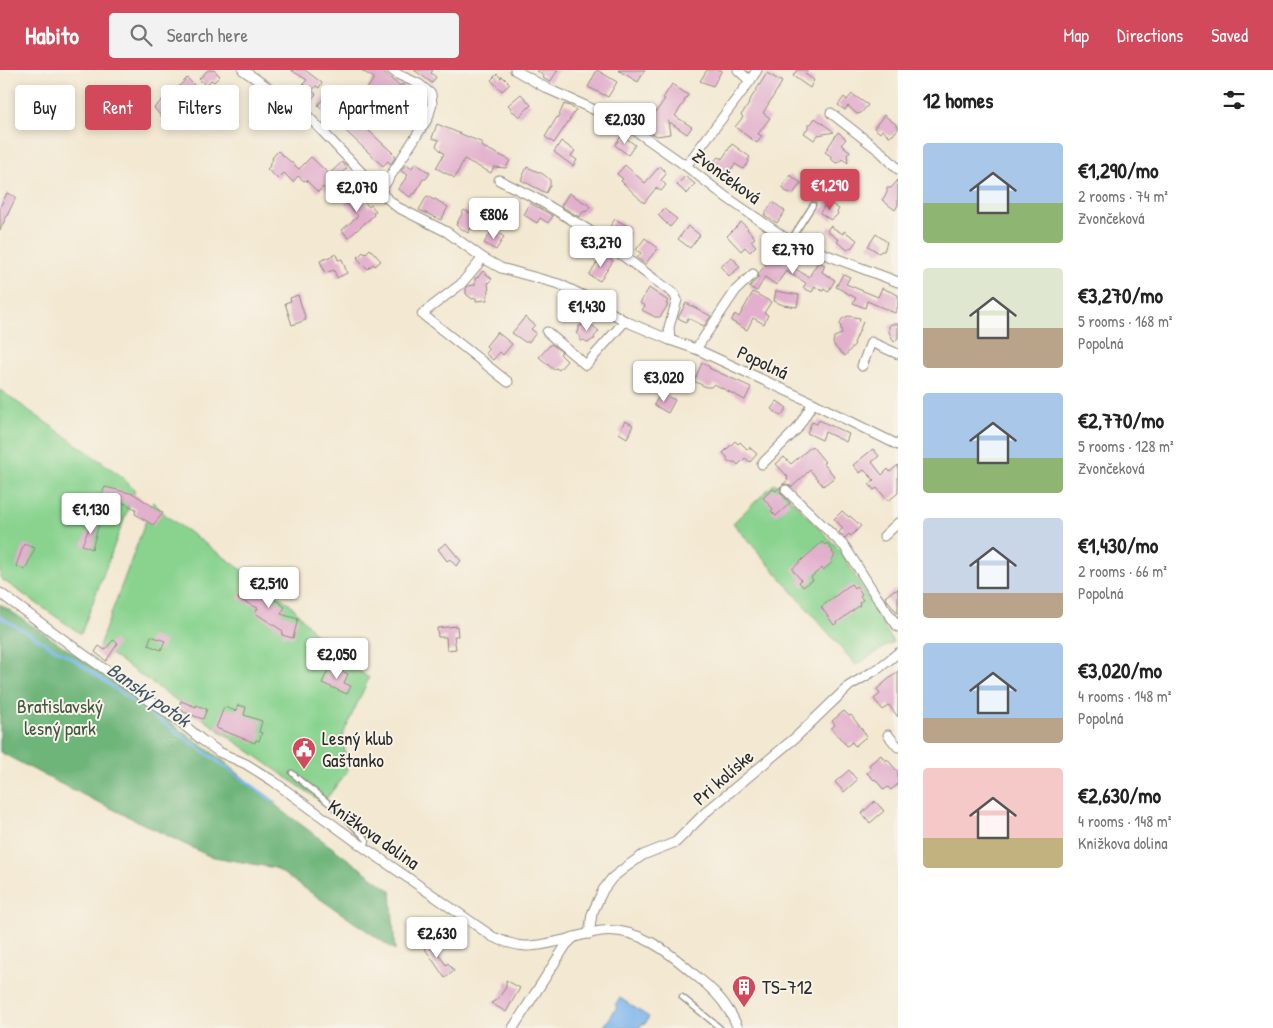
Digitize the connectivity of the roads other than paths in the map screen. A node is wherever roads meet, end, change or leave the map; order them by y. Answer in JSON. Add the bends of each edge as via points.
{"nodes":[{"id":1,"x":243,"y":70,"type":"edge"},
{"id":2,"x":392,"y":70,"type":"edge"},
{"id":3,"x":515,"y":70,"type":"edge"},
{"id":4,"x":738,"y":70,"type":"edge"},
{"id":5,"x":757,"y":70,"type":"edge"},
{"id":6,"x":750,"y":81,"type":"junction"},
{"id":7,"x":831,"y":113,"type":"dead end"},
{"id":8,"x":686,"y":166,"type":"junction"},
{"id":9,"x":898,"y":168,"type":"edge"},
{"id":10,"x":498,"y":180,"type":"dead end"},
{"id":11,"x":380,"y":192,"type":"junction"},
{"id":12,"x":813,"y":205,"type":"dead end"},
{"id":13,"x":790,"y":241,"type":"junction"},
{"id":14,"x":483,"y":258,"type":"junction"},
{"id":15,"x":753,"y":274,"type":"dead end"},
{"id":16,"x":898,"y":282,"type":"edge"},
{"id":17,"x":625,"y":321,"type":"junction"},
{"id":18,"x":547,"y":332,"type":"dead end"},
{"id":19,"x":670,"y":340,"type":"junction"},
{"id":20,"x":696,"y":349,"type":"junction"},
{"id":21,"x":898,"y":354,"type":"edge"},
{"id":22,"x":862,"y":366,"type":"dead end"},
{"id":23,"x":508,"y":382,"type":"dead end"},
{"id":24,"x":814,"y":403,"type":"junction"},
{"id":25,"x":898,"y":445,"type":"edge"},
{"id":26,"x":762,"y":464,"type":"dead end"},
{"id":27,"x":786,"y":490,"type":"dead end"},
{"id":28,"x":898,"y":523,"type":"edge"},
{"id":29,"x":884,"y":536,"type":"dead end"},
{"id":30,"x":0,"y":593,"type":"edge"},
{"id":31,"x":898,"y":627,"type":"edge"},
{"id":32,"x":898,"y":653,"type":"edge"},
{"id":33,"x":888,"y":734,"type":"dead end"},
{"id":34,"x":898,"y":747,"type":"edge"},
{"id":35,"x":292,"y":773,"type":"dead end"},
{"id":36,"x":365,"y":848,"type":"junction"},
{"id":37,"x":589,"y":934,"type":"junction"},
{"id":38,"x":575,"y":936,"type":"junction"},
{"id":39,"x":682,"y":997,"type":"dead end"},
{"id":40,"x":513,"y":1028,"type":"edge"},
{"id":41,"x":720,"y":1028,"type":"edge"},
{"id":42,"x":738,"y":1028,"type":"edge"}],
"edges":[{"from":1,"to":11,"type":"street","name":"Popolná","via":[[306,114]]},
{"from":2,"to":11,"type":"street","via":[[431,94],[432,104],[428,118]]},
{"from":3,"to":8,"type":"street","name":"Zvončeková","via":[[548,89],[626,124]]},
{"from":4,"to":6,"type":"street"},
{"from":5,"to":6,"type":"street"},
{"from":6,"to":8,"type":"street"},
{"from":7,"to":9,"type":"street"},
{"from":8,"to":13,"type":"street","name":"Zvončeková"},
{"from":10,"to":19,"type":"street","via":[[537,198],[587,229],[674,294],[677,300],[669,327]]},
{"from":11,"to":14,"type":"street","name":"Popolná","via":[[397,207],[447,232]]},
{"from":12,"to":13,"type":"lane"},
{"from":13,"to":16,"type":"street","name":"Zvončeková"},
{"from":14,"to":17,"type":"street","name":"Popolná","via":[[501,268],[559,284]]},
{"from":14,"to":23,"type":"street","via":[[461,284],[422,314]]},
{"from":15,"to":20,"type":"street","via":[[736,290]]},
{"from":17,"to":18,"type":"street","via":[[586,365]]},
{"from":17,"to":19,"type":"street","name":"Popolná"},
{"from":19,"to":20,"type":"street","name":"Popolná"},
{"from":20,"to":24,"type":"street","name":"Popolná"},
{"from":21,"to":22,"type":"street","via":[[871,342]]},
{"from":24,"to":25,"type":"street","name":"Popolná"},
{"from":24,"to":26,"type":"street","via":[[797,429]]},
{"from":27,"to":31,"type":"street","via":[[845,547]]},
{"from":28,"to":29,"type":"street"},
{"from":30,"to":36,"type":"street","name":"Knižkova dolina","via":[[214,748],[261,773]]},
{"from":32,"to":37,"type":"street","name":"Pri kolíske","via":[[849,686],[676,842],[643,856],[612,878],[592,914]]},
{"from":33,"to":34,"type":"street"},
{"from":35,"to":36,"type":"lane","via":[[367,840]]},
{"from":36,"to":38,"type":"street","name":"Knižkova dolina","via":[[493,937],[524,946]]},
{"from":37,"to":38,"type":"street","name":"Knižkova dolina"},
{"from":37,"to":42,"type":"street","name":"Knižkova dolina","via":[[616,931],[631,934],[674,956],[711,988],[729,1010]]},
{"from":38,"to":40,"type":"street"},
{"from":39,"to":41,"type":"lane"}]}
